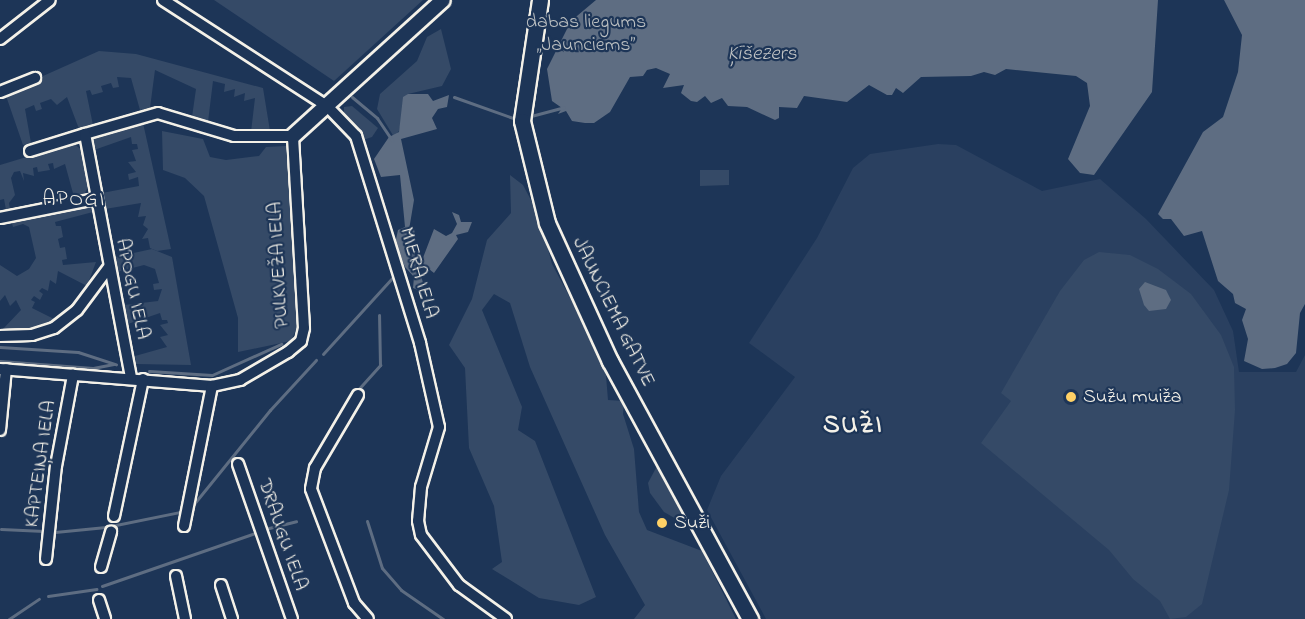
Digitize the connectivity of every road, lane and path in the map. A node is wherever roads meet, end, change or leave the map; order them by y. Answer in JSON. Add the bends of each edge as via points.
{"nodes":[{"id":1,"x":50,"y":0,"type":"edge"},
{"id":2,"x":163,"y":0,"type":"edge"},
{"id":3,"x":443,"y":0,"type":"edge"},
{"id":4,"x":540,"y":0,"type":"edge"},
{"id":5,"x":0,"y":39,"type":"edge"},
{"id":6,"x":35,"y":78,"type":"dead end"},
{"id":7,"x":0,"y":92,"type":"edge"},
{"id":8,"x":327,"y":106,"type":"junction"},
{"id":9,"x":85,"y":134,"type":"junction"},
{"id":10,"x":292,"y":136,"type":"junction"},
{"id":11,"x":30,"y":151,"type":"dead end"},
{"id":12,"x":95,"y":200,"type":"junction"},
{"id":13,"x":0,"y":218,"type":"edge"},
{"id":14,"x":109,"y":267,"type":"junction"},
{"id":15,"x":0,"y":336,"type":"edge"},
{"id":16,"x":3,"y":369,"type":"edge"},
{"id":17,"x":73,"y":375,"type":"junction"},
{"id":18,"x":131,"y":378,"type":"junction"},
{"id":19,"x":143,"y":379,"type":"junction"},
{"id":20,"x":212,"y":386,"type":"junction"},
{"id":21,"x":358,"y":395,"type":"dead end"},
{"id":22,"x":0,"y":430,"type":"edge"},
{"id":23,"x":238,"y":464,"type":"dead end"},
{"id":24,"x":114,"y":516,"type":"dead end"},
{"id":25,"x":184,"y":526,"type":"dead end"},
{"id":26,"x":111,"y":531,"type":"dead end"},
{"id":27,"x":46,"y":559,"type":"dead end"},
{"id":28,"x":101,"y":567,"type":"dead end"},
{"id":29,"x":176,"y":576,"type":"dead end"},
{"id":30,"x":221,"y":585,"type":"dead end"},
{"id":31,"x":99,"y":600,"type":"dead end"},
{"id":32,"x":105,"y":619,"type":"edge"},
{"id":33,"x":185,"y":619,"type":"edge"},
{"id":34,"x":232,"y":619,"type":"edge"},
{"id":35,"x":292,"y":619,"type":"edge"},
{"id":36,"x":368,"y":619,"type":"edge"},
{"id":37,"x":506,"y":619,"type":"edge"},
{"id":38,"x":750,"y":619,"type":"edge"}],
"edges":[{"from":1,"to":5,"type":"street"},
{"from":2,"to":8,"type":"street","name":"MIERA IELA"},
{"from":3,"to":8,"type":"street"},
{"from":4,"to":38,"type":"main road","name":"JAUNCIEMA GATVE","via":[[522,121],[547,223],[610,361]]},
{"from":6,"to":7,"type":"street"},
{"from":8,"to":10,"type":"street"},
{"from":8,"to":37,"type":"street","name":"MIERA IELA","via":[[356,136],[420,343],[439,427],[421,487],[421,535],[459,585]]},
{"from":9,"to":10,"type":"street","via":[[158,113],[234,136]]},
{"from":9,"to":11,"type":"street"},
{"from":9,"to":12,"type":"street","name":"APOGU IELA"},
{"from":10,"to":20,"type":"street","name":"PULKVEŽA IELA","via":[[304,328],[301,340],[240,380]]},
{"from":12,"to":13,"type":"street"},
{"from":12,"to":14,"type":"street","name":"APOGU IELA"},
{"from":14,"to":15,"type":"street","via":[[98,276],[77,310],[54,328],[32,335]]},
{"from":14,"to":18,"type":"street","name":"APOGU IELA"},
{"from":16,"to":17,"type":"street","name":"PULKVEŽA IELA"},
{"from":16,"to":22,"type":"street"},
{"from":17,"to":18,"type":"street","name":"PULKVEŽA IELA"},
{"from":17,"to":27,"type":"street","name":"KAPTEIŅA IELA","via":[[56,466]]},
{"from":18,"to":19,"type":"street","name":"PULKVEŽA IELA"},
{"from":19,"to":20,"type":"street","name":"PULKVEŽA IELA"},
{"from":19,"to":24,"type":"street"},
{"from":20,"to":25,"type":"street"},
{"from":21,"to":36,"type":"street","via":[[315,468],[311,489],[354,603]]},
{"from":23,"to":35,"type":"street","name":"DRAUGU IELA"},
{"from":26,"to":28,"type":"street"},
{"from":29,"to":33,"type":"street"},
{"from":30,"to":34,"type":"street"},
{"from":31,"to":32,"type":"street"}]}
